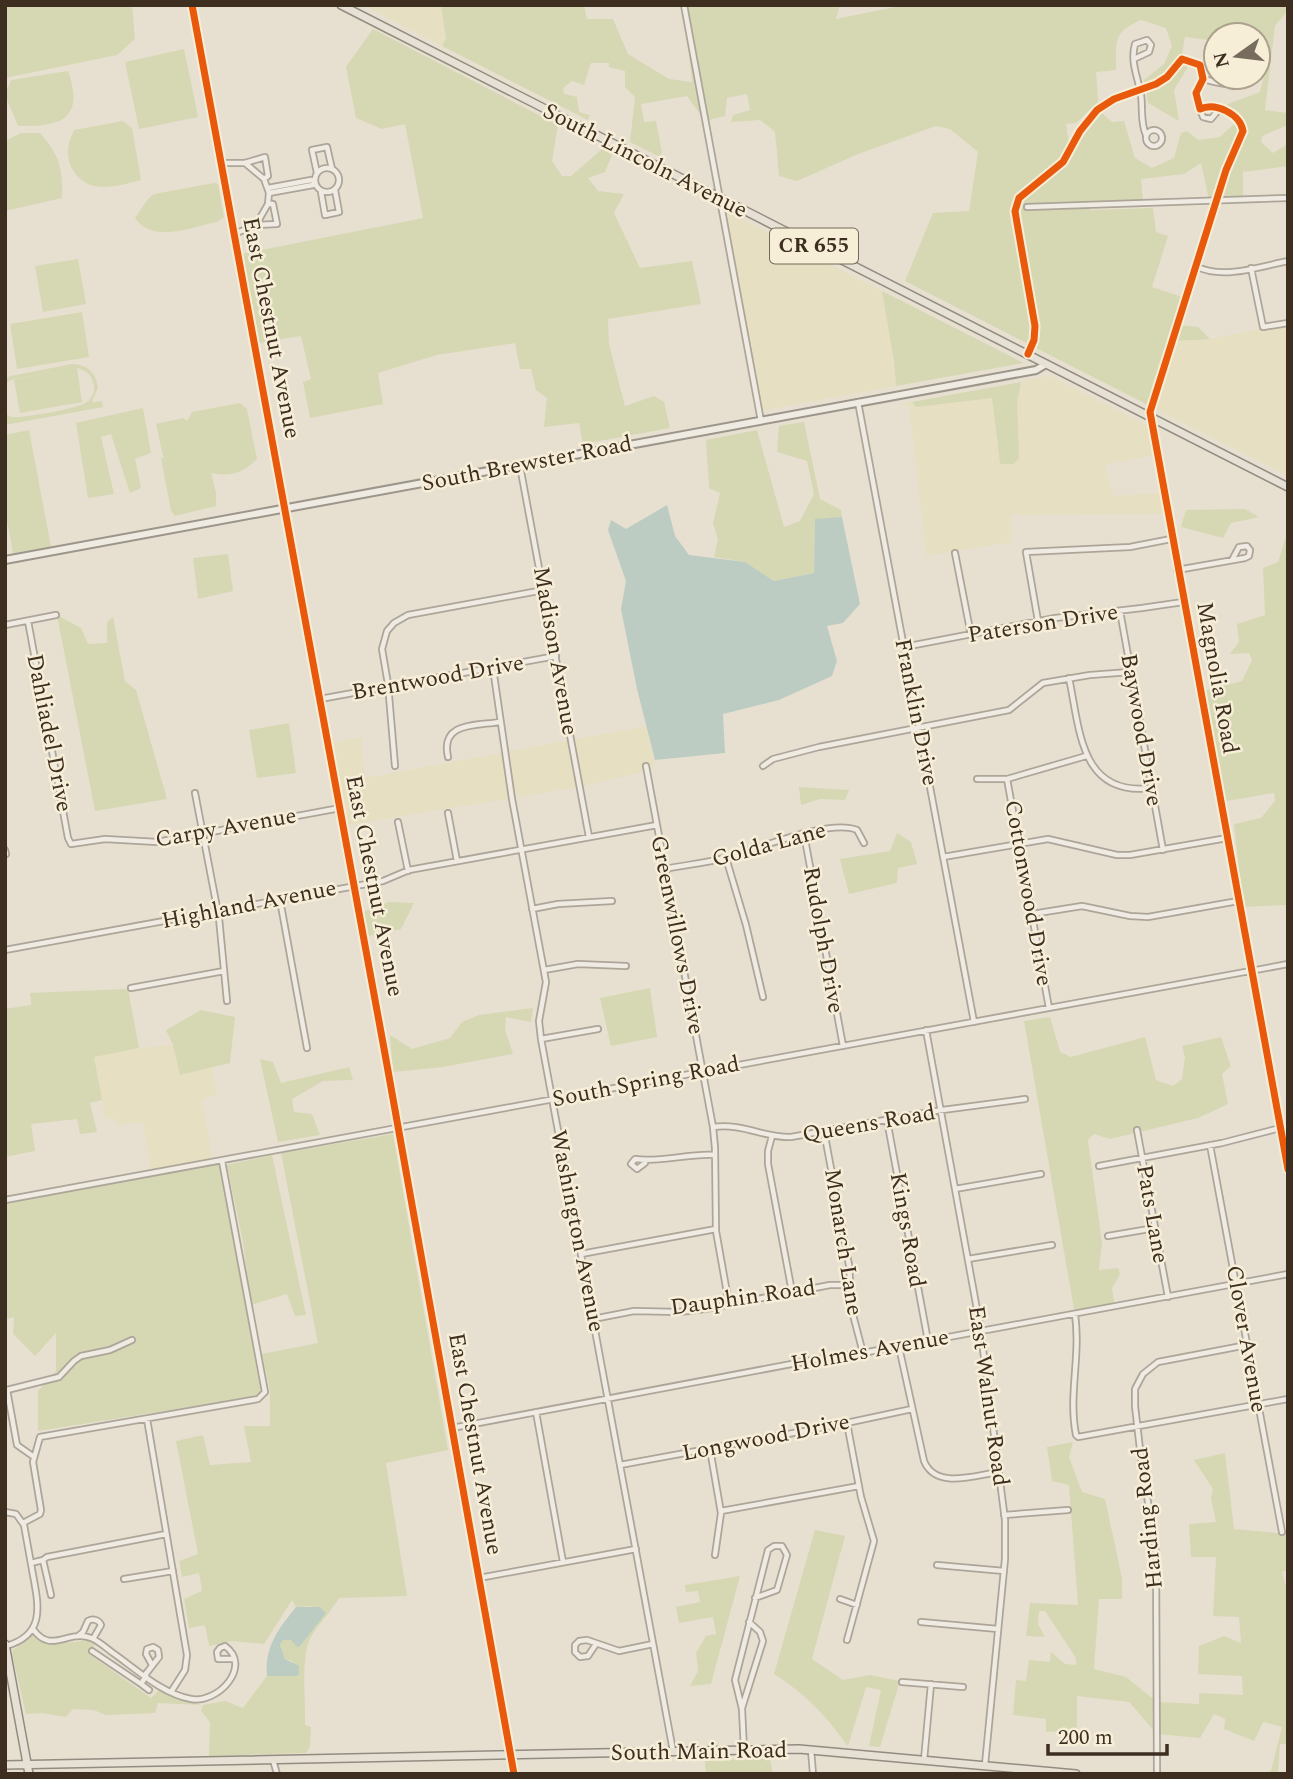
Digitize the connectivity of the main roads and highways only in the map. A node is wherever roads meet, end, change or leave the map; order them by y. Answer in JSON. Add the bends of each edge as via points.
{"nodes":[{"id":1,"x":341,"y":5,"type":"edge"},
{"id":2,"x":1046,"y":364,"type":"junction"},
{"id":3,"x":1288,"y":486,"type":"edge"},
{"id":4,"x":5,"y":560,"type":"edge"},
{"id":5,"x":5,"y":1645,"type":"edge"},
{"id":6,"x":5,"y":1765,"type":"edge"},
{"id":7,"x":28,"y":1765,"type":"junction"},
{"id":8,"x":1014,"y":1771,"type":"edge"},
{"id":9,"x":29,"y":1774,"type":"edge"},
{"id":10,"x":1076,"y":1774,"type":"edge"}],
"edges":[{"from":1,"to":2,"type":"main road","name":"South Lincoln Avenue","number":"CR 655"},
{"from":2,"to":3,"type":"main road","name":"South Lincoln Avenue","number":"CR 655"},
{"from":2,"to":4,"type":"main road","name":"South Brewster Road","via":[[1036,370]]},
{"from":5,"to":7,"type":"main road"},
{"from":6,"to":7,"type":"main road","name":"South Main Road"},
{"from":7,"to":8,"type":"main road","name":"South Main Road","via":[[811,1750]]},
{"from":7,"to":9,"type":"main road"},
{"from":8,"to":10,"type":"main road","name":"South Main Road"}]}
